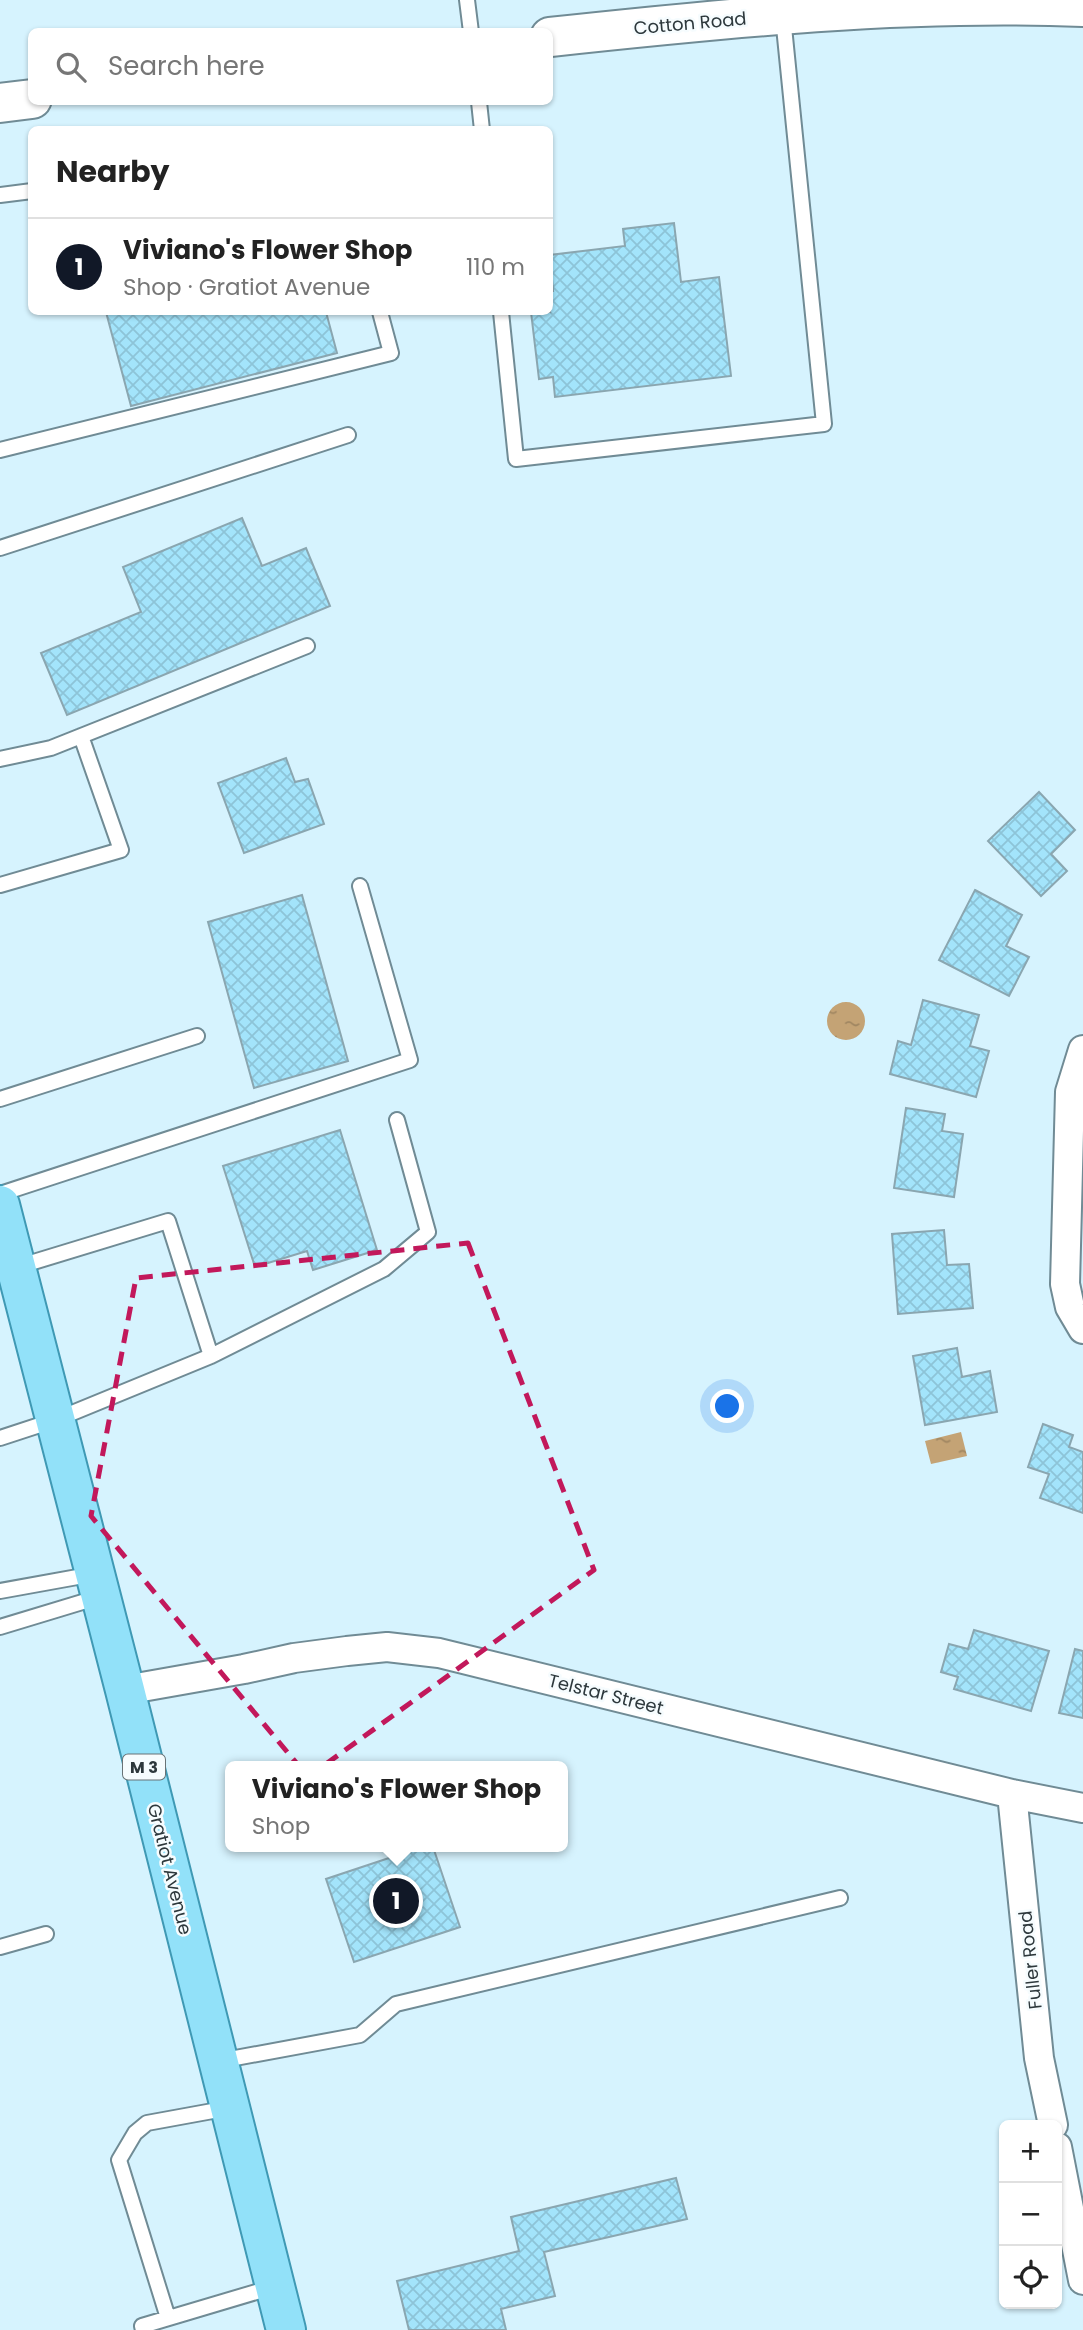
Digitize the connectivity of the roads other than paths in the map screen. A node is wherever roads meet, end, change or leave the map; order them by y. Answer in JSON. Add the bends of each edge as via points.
{"nodes":[{"id":1,"x":467,"y":0,"type":"edge"},
{"id":2,"x":1083,"y":7,"type":"edge"},
{"id":3,"x":783,"y":14,"type":"junction"},
{"id":4,"x":470,"y":28,"type":"edge"},
{"id":5,"x":553,"y":37,"type":"edge"},
{"id":6,"x":28,"y":100,"type":"edge"},
{"id":7,"x":0,"y":103,"type":"edge"},
{"id":8,"x":479,"y":105,"type":"edge"},
{"id":9,"x":482,"y":126,"type":"edge"},
{"id":10,"x":28,"y":192,"type":"edge"},
{"id":11,"x":0,"y":195,"type":"edge"},
{"id":12,"x":381,"y":315,"type":"edge"},
{"id":13,"x":501,"y":315,"type":"edge"},
{"id":14,"x":348,"y":435,"type":"dead end"},
{"id":15,"x":0,"y":450,"type":"edge"},
{"id":16,"x":0,"y":548,"type":"edge"},
{"id":17,"x":307,"y":646,"type":"dead end"},
{"id":18,"x":81,"y":736,"type":"junction"},
{"id":19,"x":0,"y":759,"type":"edge"},
{"id":20,"x":0,"y":885,"type":"edge"},
{"id":21,"x":360,"y":886,"type":"dead end"},
{"id":22,"x":197,"y":1036,"type":"dead end"},
{"id":23,"x":1083,"y":1050,"type":"edge"},
{"id":24,"x":0,"y":1099,"type":"edge"},
{"id":25,"x":397,"y":1120,"type":"dead end"},
{"id":26,"x":0,"y":1194,"type":"edge"},
{"id":27,"x":0,"y":1205,"type":"edge"},
{"id":28,"x":16,"y":1268,"type":"junction"},
{"id":29,"x":1083,"y":1329,"type":"edge"},
{"id":30,"x":211,"y":1356,"type":"junction"},
{"id":31,"x":55,"y":1420,"type":"junction"},
{"id":32,"x":0,"y":1438,"type":"edge"},
{"id":33,"x":97,"y":1585,"type":"junction"},
{"id":34,"x":0,"y":1591,"type":"edge"},
{"id":35,"x":0,"y":1628,"type":"edge"},
{"id":36,"x":125,"y":1690,"type":"junction"},
{"id":37,"x":1012,"y":1794,"type":"junction"},
{"id":38,"x":1083,"y":1808,"type":"edge"},
{"id":39,"x":840,"y":1898,"type":"dead end"},
{"id":40,"x":46,"y":1934,"type":"dead end"},
{"id":41,"x":0,"y":1947,"type":"edge"},
{"id":42,"x":218,"y":2061,"type":"junction"},
{"id":43,"x":230,"y":2108,"type":"junction"},
{"id":44,"x":1052,"y":2120,"type":"edge"},
{"id":45,"x":1062,"y":2173,"type":"edge"},
{"id":46,"x":1083,"y":2280,"type":"edge"},
{"id":47,"x":275,"y":2286,"type":"junction"},
{"id":48,"x":169,"y":2318,"type":"junction"},
{"id":49,"x":143,"y":2330,"type":"edge"},
{"id":50,"x":286,"y":2330,"type":"edge"}],
"edges":[{"from":1,"to":4,"type":"lane"},
{"from":2,"to":3,"type":"street","name":"Cotton Road","via":[[986,5]]},
{"from":3,"to":5,"type":"street","name":"Cotton Road"},
{"from":3,"to":13,"type":"lane","via":[[824,424],[516,459]]},
{"from":6,"to":7,"type":"street"},
{"from":8,"to":9,"type":"lane"},
{"from":10,"to":11,"type":"lane"},
{"from":12,"to":15,"type":"lane","via":[[391,353]]},
{"from":14,"to":16,"type":"lane"},
{"from":17,"to":18,"type":"lane"},
{"from":18,"to":19,"type":"lane"},
{"from":18,"to":20,"type":"lane","via":[[121,850]]},
{"from":21,"to":26,"type":"lane","via":[[410,1060]]},
{"from":22,"to":24,"type":"lane"},
{"from":23,"to":29,"type":"street","via":[[1070,1093],[1065,1284],[1070,1307]]},
{"from":25,"to":30,"type":"lane","via":[[428,1232],[384,1269]]},
{"from":27,"to":28,"type":"main road","name":"Gratiot Avenue","number":"M 3"},
{"from":28,"to":30,"type":"lane","via":[[169,1221]]},
{"from":28,"to":31,"type":"main road","name":"Gratiot Avenue","number":"M 3"},
{"from":30,"to":31,"type":"lane"},
{"from":31,"to":32,"type":"lane"},
{"from":31,"to":33,"type":"main road","name":"Gratiot Avenue","number":"M 3"},
{"from":33,"to":34,"type":"lane"},
{"from":33,"to":35,"type":"lane"},
{"from":33,"to":36,"type":"main road","name":"Gratiot Avenue","number":"M 3"},
{"from":36,"to":37,"type":"street","name":"Telstar Street","via":[[347,1651],[387,1647],[439,1653]]},
{"from":36,"to":42,"type":"main road","name":"Gratiot Avenue","number":"M 3"},
{"from":37,"to":38,"type":"street","name":"Telstar Street"},
{"from":37,"to":44,"type":"street","name":"Fuller Road","via":[[1039,2058]]},
{"from":39,"to":42,"type":"lane","via":[[396,2004],[360,2035]]},
{"from":40,"to":41,"type":"lane"},
{"from":42,"to":43,"type":"main road","name":"Gratiot Avenue","number":"M 3"},
{"from":43,"to":47,"type":"main road","name":"Gratiot Avenue","number":"M 3"},
{"from":43,"to":48,"type":"lane","via":[[147,2123],[135,2133],[119,2160]]},
{"from":45,"to":46,"type":"street"},
{"from":47,"to":48,"type":"lane"},
{"from":47,"to":50,"type":"main road","name":"Gratiot Avenue","number":"M 3"},
{"from":48,"to":49,"type":"lane","via":[[142,2326]]}]}
